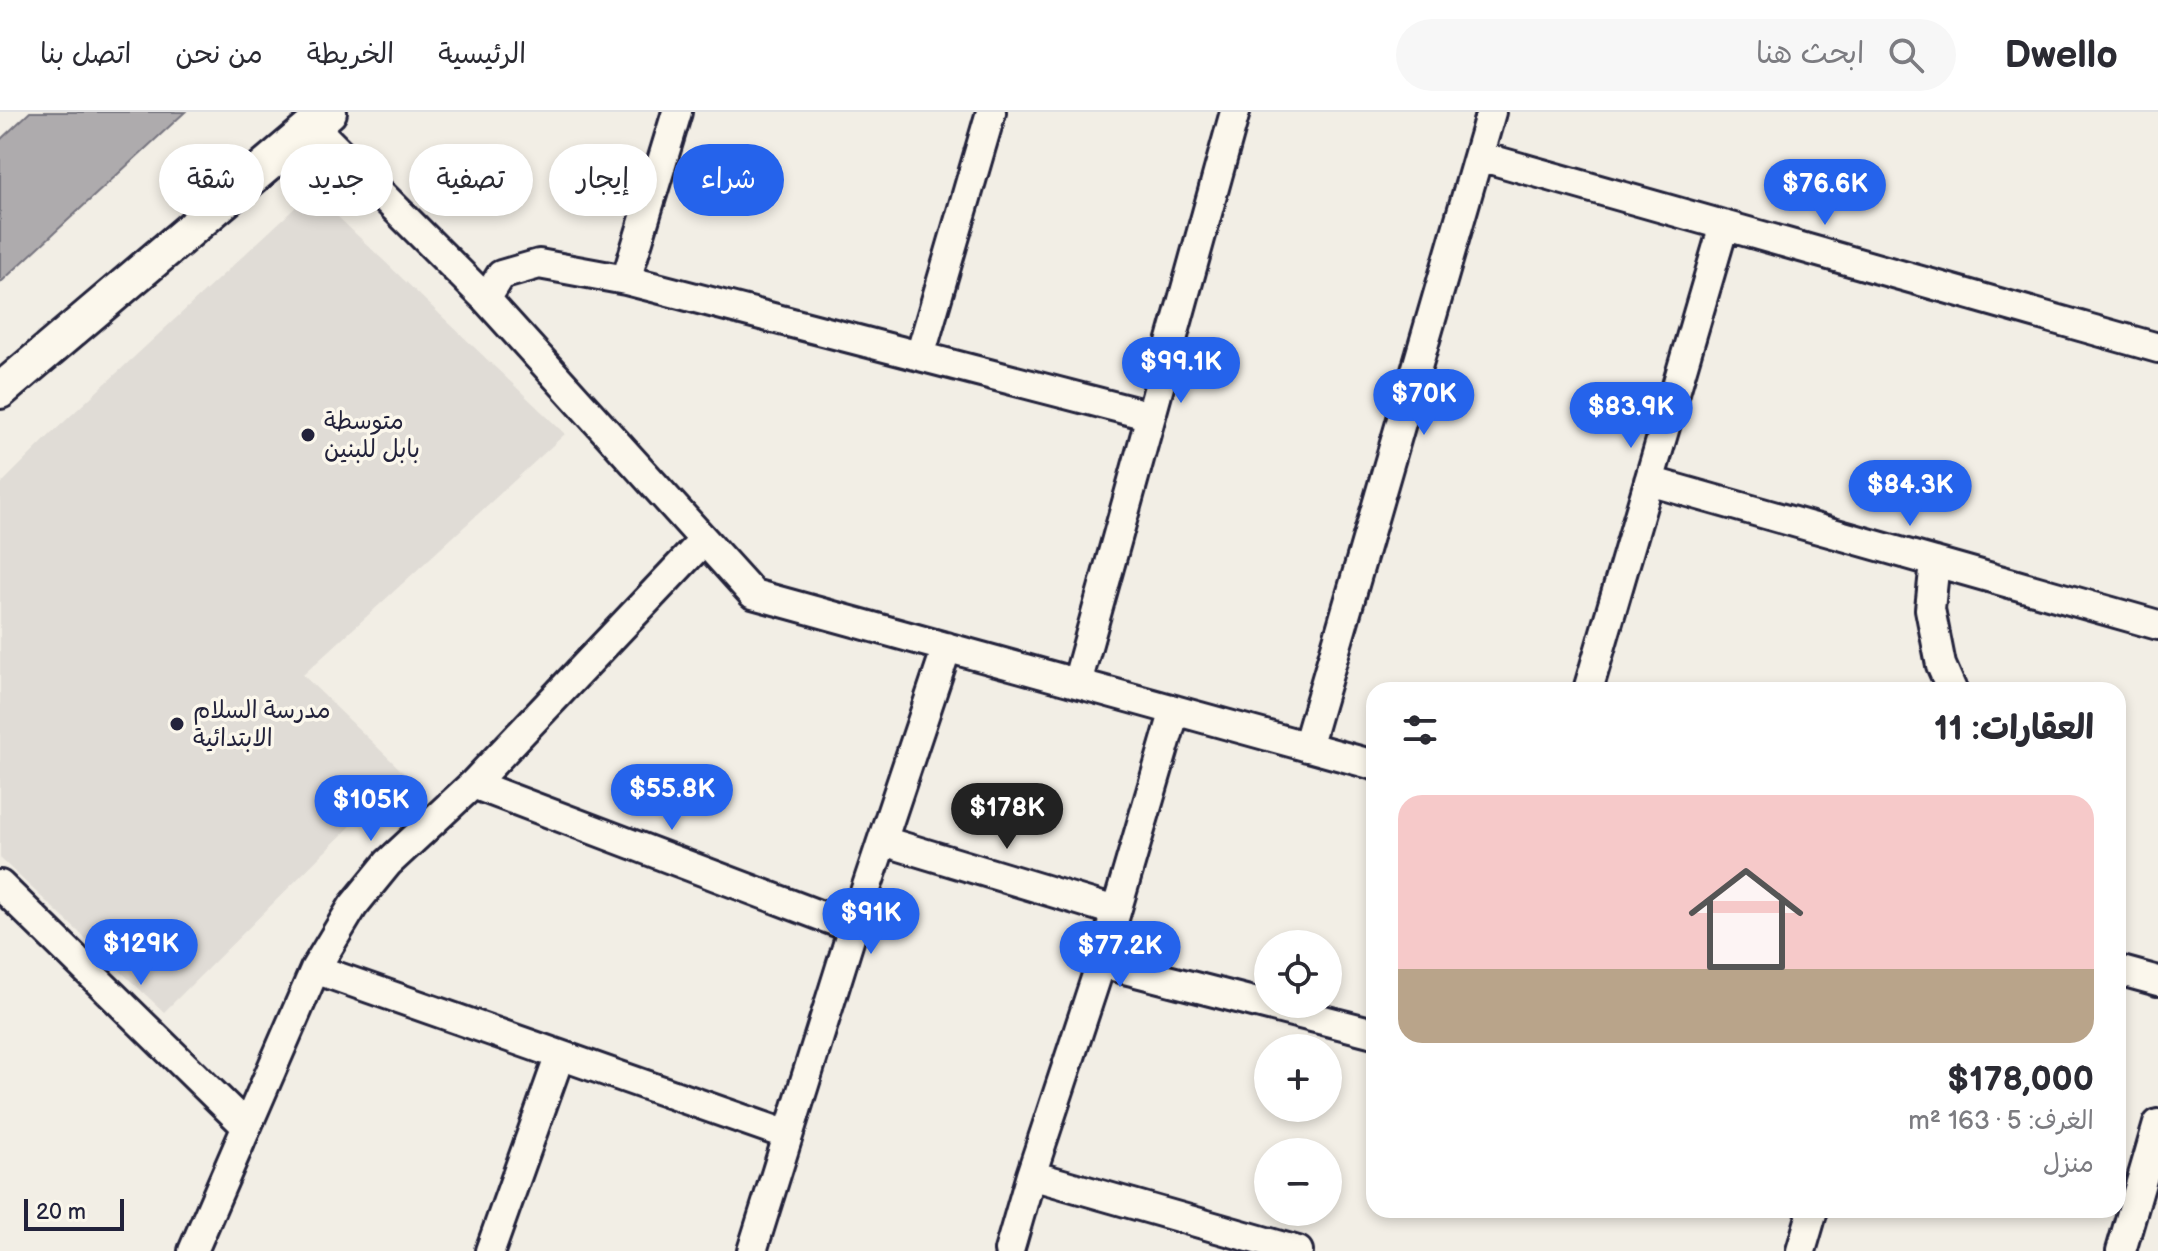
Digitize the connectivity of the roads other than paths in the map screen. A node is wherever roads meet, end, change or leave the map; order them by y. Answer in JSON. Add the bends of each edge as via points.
{"nodes":[{"id":1,"x":677,"y":112,"type":"edge"},
{"id":2,"x":991,"y":112,"type":"edge"},
{"id":3,"x":1235,"y":112,"type":"edge"},
{"id":4,"x":1491,"y":112,"type":"edge"},
{"id":5,"x":321,"y":119,"type":"edge"},
{"id":6,"x":1479,"y":156,"type":"junction"},
{"id":7,"x":1724,"y":225,"type":"junction"},
{"id":8,"x":626,"y":280,"type":"junction"},
{"id":9,"x":486,"y":299,"type":"junction"},
{"id":10,"x":2158,"y":348,"type":"edge"},
{"id":11,"x":920,"y":356,"type":"junction"},
{"id":12,"x":0,"y":391,"type":"edge"},
{"id":13,"x":1151,"y":416,"type":"junction"},
{"id":14,"x":1649,"y":481,"type":"junction"},
{"id":15,"x":703,"y":541,"type":"junction"},
{"id":16,"x":1935,"y":562,"type":"junction"},
{"id":17,"x":2158,"y":625,"type":"edge"},
{"id":18,"x":947,"y":647,"type":"junction"},
{"id":19,"x":1590,"y":682,"type":"edge"},
{"id":20,"x":1948,"y":682,"type":"edge"},
{"id":21,"x":1077,"y":683,"type":"junction"},
{"id":22,"x":1175,"y":710,"type":"junction"},
{"id":23,"x":1307,"y":747,"type":"junction"},
{"id":24,"x":1366,"y":763,"type":"edge"},
{"id":25,"x":473,"y":784,"type":"junction"},
{"id":26,"x":883,"y":841,"type":"junction"},
{"id":27,"x":0,"y":885,"type":"edge"},
{"id":28,"x":1115,"y":911,"type":"junction"},
{"id":29,"x":853,"y":928,"type":"junction"},
{"id":30,"x":1101,"y":963,"type":"junction"},
{"id":31,"x":315,"y":969,"type":"junction"},
{"id":32,"x":2126,"y":972,"type":"edge"},
{"id":33,"x":2158,"y":981,"type":"edge"},
{"id":34,"x":1366,"y":1031,"type":"edge"},
{"id":35,"x":560,"y":1055,"type":"junction"},
{"id":36,"x":2158,"y":1124,"type":"edge"},
{"id":37,"x":246,"y":1126,"type":"junction"},
{"id":38,"x":788,"y":1135,"type":"junction"},
{"id":39,"x":1031,"y":1175,"type":"junction"},
{"id":40,"x":1811,"y":1218,"type":"edge"},
{"id":41,"x":1286,"y":1249,"type":"edge"},
{"id":42,"x":193,"y":1251,"type":"edge"},
{"id":43,"x":490,"y":1251,"type":"edge"},
{"id":44,"x":752,"y":1251,"type":"edge"},
{"id":45,"x":1009,"y":1251,"type":"edge"},
{"id":46,"x":1801,"y":1251,"type":"edge"},
{"id":47,"x":2121,"y":1251,"type":"edge"}],
"edges":[{"from":1,"to":8,"type":"street"},
{"from":2,"to":11,"type":"street"},
{"from":3,"to":13,"type":"street"},
{"from":4,"to":6,"type":"street"},
{"from":5,"to":9,"type":"street"},
{"from":5,"to":12,"type":"street"},
{"from":6,"to":7,"type":"street"},
{"from":6,"to":23,"type":"street"},
{"from":7,"to":10,"type":"street"},
{"from":7,"to":14,"type":"street"},
{"from":8,"to":9,"type":"street","via":[[539,264],[501,275]]},
{"from":8,"to":11,"type":"street"},
{"from":9,"to":15,"type":"street"},
{"from":11,"to":13,"type":"street"},
{"from":13,"to":21,"type":"street"},
{"from":14,"to":16,"type":"street"},
{"from":14,"to":19,"type":"street"},
{"from":15,"to":18,"type":"street","via":[[753,594]]},
{"from":15,"to":25,"type":"street"},
{"from":16,"to":17,"type":"street"},
{"from":16,"to":20,"type":"street","via":[[1930,609]]},
{"from":18,"to":21,"type":"street"},
{"from":18,"to":26,"type":"street"},
{"from":21,"to":22,"type":"street"},
{"from":22,"to":23,"type":"street"},
{"from":22,"to":28,"type":"street"},
{"from":23,"to":24,"type":"street"},
{"from":25,"to":29,"type":"street"},
{"from":25,"to":31,"type":"street","via":[[388,863],[353,906]]},
{"from":26,"to":28,"type":"street"},
{"from":26,"to":29,"type":"street"},
{"from":27,"to":37,"type":"street"},
{"from":28,"to":30,"type":"street"},
{"from":29,"to":38,"type":"street"},
{"from":30,"to":34,"type":"street"},
{"from":30,"to":39,"type":"street"},
{"from":31,"to":35,"type":"street"},
{"from":31,"to":37,"type":"street"},
{"from":32,"to":33,"type":"street"},
{"from":35,"to":38,"type":"street"},
{"from":35,"to":43,"type":"street"},
{"from":36,"to":47,"type":"street"},
{"from":37,"to":42,"type":"street"},
{"from":38,"to":44,"type":"street"},
{"from":39,"to":41,"type":"street"},
{"from":39,"to":45,"type":"street"},
{"from":40,"to":46,"type":"street"}]}
